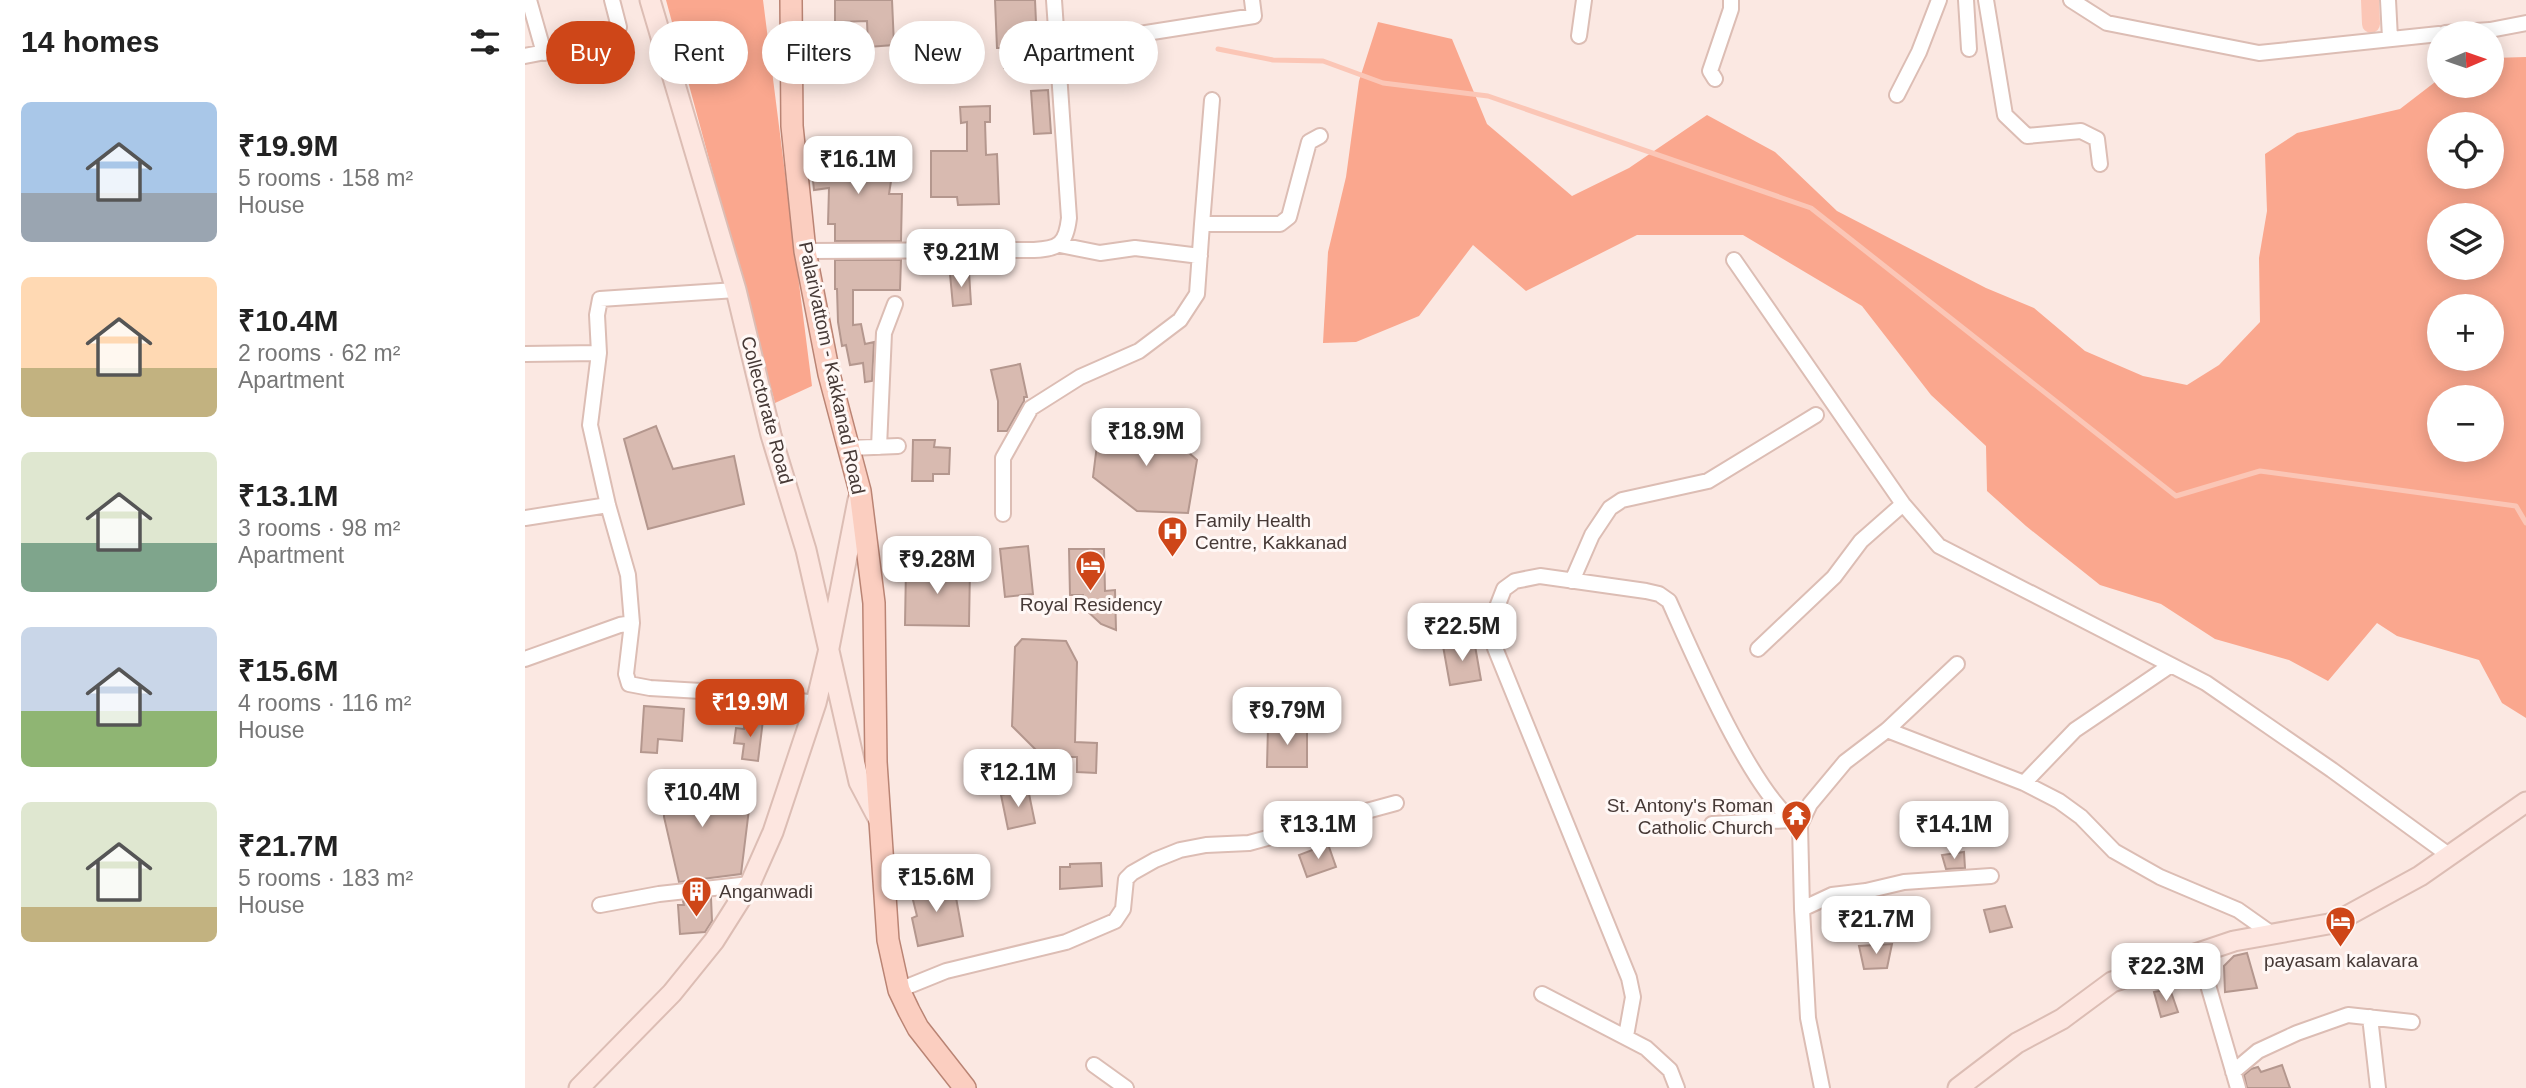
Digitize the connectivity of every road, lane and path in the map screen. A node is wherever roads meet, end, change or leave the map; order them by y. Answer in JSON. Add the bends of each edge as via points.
{"nodes":[{"id":1,"x":529,"y":0,"type":"edge"},
{"id":2,"x":612,"y":0,"type":"edge"},
{"id":3,"x":650,"y":0,"type":"edge"},
{"id":4,"x":791,"y":0,"type":"edge"},
{"id":5,"x":1054,"y":0,"type":"edge"},
{"id":6,"x":1252,"y":0,"type":"edge"},
{"id":7,"x":1584,"y":0,"type":"edge"},
{"id":8,"x":1731,"y":0,"type":"edge"},
{"id":9,"x":1939,"y":0,"type":"edge"},
{"id":10,"x":1966,"y":0,"type":"edge"},
{"id":11,"x":1986,"y":0,"type":"edge"},
{"id":12,"x":2388,"y":0,"type":"edge"},
{"id":13,"x":2075,"y":1,"type":"edge"},
{"id":14,"x":1055,"y":21,"type":"edge"},
{"id":15,"x":2526,"y":23,"type":"edge"},
{"id":16,"x":2504,"y":27,"type":"edge"},
{"id":17,"x":1158,"y":31,"type":"edge"},
{"id":18,"x":2427,"y":35,"type":"edge"},
{"id":19,"x":1579,"y":36,"type":"dead end"},
{"id":20,"x":2390,"y":38,"type":"junction"},
{"id":21,"x":1969,"y":49,"type":"dead end"},
{"id":22,"x":544,"y":53,"type":"junction"},
{"id":23,"x":525,"y":56,"type":"edge"},
{"id":24,"x":1715,"y":79,"type":"dead end"},
{"id":25,"x":1060,"y":84,"type":"edge"},
{"id":26,"x":1897,"y":95,"type":"dead end"},
{"id":27,"x":1212,"y":100,"type":"dead end"},
{"id":28,"x":1319,"y":136,"type":"dead end"},
{"id":29,"x":2100,"y":164,"type":"dead end"},
{"id":30,"x":1202,"y":224,"type":"junction"},
{"id":31,"x":1059,"y":246,"type":"junction"},
{"id":32,"x":804,"y":251,"type":"junction"},
{"id":33,"x":1200,"y":256,"type":"junction"},
{"id":34,"x":1734,"y":260,"type":"dead end"},
{"id":35,"x":736,"y":290,"type":"junction"},
{"id":36,"x":895,"y":304,"type":"dead end"},
{"id":37,"x":599,"y":352,"type":"junction"},
{"id":38,"x":525,"y":354,"type":"edge"},
{"id":39,"x":1816,"y":415,"type":"dead end"},
{"id":40,"x":898,"y":446,"type":"dead end"},
{"id":41,"x":879,"y":447,"type":"junction"},
{"id":42,"x":849,"y":448,"type":"junction"},
{"id":43,"x":860,"y":491,"type":"junction"},
{"id":44,"x":1903,"y":504,"type":"junction"},
{"id":45,"x":608,"y":505,"type":"junction"},
{"id":46,"x":1003,"y":514,"type":"dead end"},
{"id":47,"x":525,"y":518,"type":"edge"},
{"id":48,"x":1572,"y":581,"type":"junction"},
{"id":49,"x":632,"y":623,"type":"junction"},
{"id":50,"x":1758,"y":649,"type":"dead end"},
{"id":51,"x":828,"y":653,"type":"junction"},
{"id":52,"x":525,"y":659,"type":"edge"},
{"id":53,"x":1957,"y":664,"type":"dead end"},
{"id":54,"x":2171,"y":665,"type":"junction"},
{"id":55,"x":816,"y":703,"type":"junction"},
{"id":56,"x":1887,"y":730,"type":"junction"},
{"id":57,"x":2024,"y":783,"type":"junction"},
{"id":58,"x":2526,"y":802,"type":"edge"},
{"id":59,"x":1396,"y":803,"type":"dead end"},
{"id":60,"x":880,"y":821,"type":"junction"},
{"id":61,"x":1796,"y":822,"type":"junction"},
{"id":62,"x":1712,"y":824,"type":"dead end"},
{"id":63,"x":2450,"y":856,"type":"junction"},
{"id":64,"x":1991,"y":876,"type":"dead end"},
{"id":65,"x":750,"y":884,"type":"junction"},
{"id":66,"x":600,"y":905,"type":"dead end"},
{"id":67,"x":1802,"y":909,"type":"junction"},
{"id":68,"x":2272,"y":934,"type":"junction"},
{"id":69,"x":2199,"y":954,"type":"junction"},
{"id":70,"x":899,"y":990,"type":"junction"},
{"id":71,"x":1542,"y":994,"type":"dead end"},
{"id":72,"x":2370,"y":1017,"type":"junction"},
{"id":73,"x":2412,"y":1021,"type":"dead end"},
{"id":74,"x":1626,"y":1036,"type":"junction"},
{"id":75,"x":1094,"y":1065,"type":"dead end"},
{"id":76,"x":2233,"y":1072,"type":"junction"},
{"id":77,"x":579,"y":1088,"type":"edge"},
{"id":78,"x":965,"y":1088,"type":"edge"},
{"id":79,"x":1126,"y":1088,"type":"edge"},
{"id":80,"x":1677,"y":1088,"type":"edge"},
{"id":81,"x":1822,"y":1088,"type":"edge"},
{"id":82,"x":1958,"y":1088,"type":"edge"},
{"id":83,"x":2238,"y":1088,"type":"edge"},
{"id":84,"x":2378,"y":1088,"type":"edge"}],
"edges":[{"from":1,"to":22,"type":"street"},
{"from":2,"to":22,"type":"street","via":[[619,27],[613,39]]},
{"from":3,"to":35,"type":"street","name":"Collectorate Road"},
{"from":4,"to":32,"type":"main road","name":"Palarivattom - Kakkanad Road","via":[[792,125]]},
{"from":5,"to":14,"type":"street"},
{"from":6,"to":17,"type":"street","via":[[1254,16]]},
{"from":7,"to":19,"type":"street"},
{"from":8,"to":24,"type":"street","via":[[1710,71]]},
{"from":9,"to":26,"type":"street"},
{"from":10,"to":21,"type":"street"},
{"from":11,"to":29,"type":"street","via":[[2005,115],[2027,136],[2081,131],[2097,139]]},
{"from":12,"to":20,"type":"street"},
{"from":13,"to":20,"type":"street","via":[[2107,23],[2259,53]]},
{"from":15,"to":16,"type":"street"},
{"from":18,"to":20,"type":"street"},
{"from":22,"to":23,"type":"street"},
{"from":25,"to":31,"type":"street","via":[[1069,218]]},
{"from":27,"to":30,"type":"street"},
{"from":28,"to":30,"type":"street","via":[[1309,142],[1289,217],[1280,224]]},
{"from":30,"to":33,"type":"street"},
{"from":31,"to":32,"type":"street","via":[[1051,250]]},
{"from":31,"to":33,"type":"street","via":[[1100,253],[1135,248]]},
{"from":32,"to":42,"type":"main road","name":"Palarivattom - Kakkanad Road"},
{"from":33,"to":46,"type":"street","via":[[1197,294],[1179,320],[1139,351],[1080,377],[1031,408],[1003,458]]},
{"from":34,"to":44,"type":"street"},
{"from":35,"to":37,"type":"street","via":[[600,299]]},
{"from":35,"to":51,"type":"street","name":"Collectorate Road","via":[[771,435],[806,550]]},
{"from":36,"to":41,"type":"street","via":[[884,333]]},
{"from":37,"to":38,"type":"street"},
{"from":37,"to":45,"type":"street","via":[[590,425]]},
{"from":39,"to":48,"type":"street","via":[[1708,481],[1622,500],[1610,508]]},
{"from":40,"to":41,"type":"street"},
{"from":41,"to":42,"type":"street"},
{"from":42,"to":43,"type":"main road","name":"Palarivattom - Kakkanad Road"},
{"from":43,"to":51,"type":"street"},
{"from":43,"to":60,"type":"main road","name":"Palarivattom - Kakkanad Road","via":[[874,603]]},
{"from":44,"to":50,"type":"street","via":[[1861,541],[1834,577]]},
{"from":44,"to":54,"type":"street","via":[[1939,545]]},
{"from":45,"to":47,"type":"street"},
{"from":45,"to":49,"type":"street","via":[[628,575]]},
{"from":48,"to":61,"type":"street","via":[[1646,591],[1669,601],[1749,762],[1773,802]]},
{"from":48,"to":74,"type":"street","via":[[1540,576],[1515,581],[1504,589],[1497,607],[1495,648],[1629,978],[1633,997]]},
{"from":49,"to":52,"type":"street"},
{"from":49,"to":55,"type":"street","via":[[629,684]]},
{"from":51,"to":55,"type":"street"},
{"from":51,"to":60,"type":"street","name":"Collectorate Road","via":[[859,782]]},
{"from":53,"to":56,"type":"street"},
{"from":54,"to":57,"type":"street","via":[[2075,730]]},
{"from":54,"to":63,"type":"street","via":[[2217,691]]},
{"from":55,"to":65,"type":"street","via":[[773,832]]},
{"from":56,"to":57,"type":"street"},
{"from":56,"to":61,"type":"street","via":[[1846,762]]},
{"from":57,"to":68,"type":"street","via":[[2081,817],[2114,851],[2160,877],[2238,910]]},
{"from":58,"to":63,"type":"street"},
{"from":59,"to":70,"type":"street","via":[[1249,844],[1180,850],[1126,879],[1123,909],[1115,921],[1066,942],[946,971]]},
{"from":60,"to":70,"type":"main road","name":"Palarivattom - Kakkanad Road","via":[[888,940]]},
{"from":61,"to":62,"type":"street"},
{"from":61,"to":67,"type":"street"},
{"from":63,"to":68,"type":"street","via":[[2334,923]]},
{"from":64,"to":67,"type":"street","via":[[1904,882],[1832,895]]},
{"from":65,"to":66,"type":"street"},
{"from":65,"to":77,"type":"street","via":[[714,941],[672,993]]},
{"from":67,"to":81,"type":"street","via":[[1808,1018]]},
{"from":68,"to":69,"type":"street"},
{"from":69,"to":76,"type":"street"},
{"from":69,"to":82,"type":"street","via":[[2112,982],[2062,1019],[2017,1043]]},
{"from":70,"to":78,"type":"main road","name":"Palarivattom - Kakkanad Road","via":[[918,1028]]},
{"from":71,"to":74,"type":"street"},
{"from":72,"to":73,"type":"street"},
{"from":72,"to":76,"type":"street","via":[[2348,1015],[2297,1033],[2258,1051]]},
{"from":72,"to":84,"type":"street"},
{"from":74,"to":80,"type":"street","via":[[1671,1070]]},
{"from":75,"to":79,"type":"street"},
{"from":76,"to":83,"type":"street"}]}
